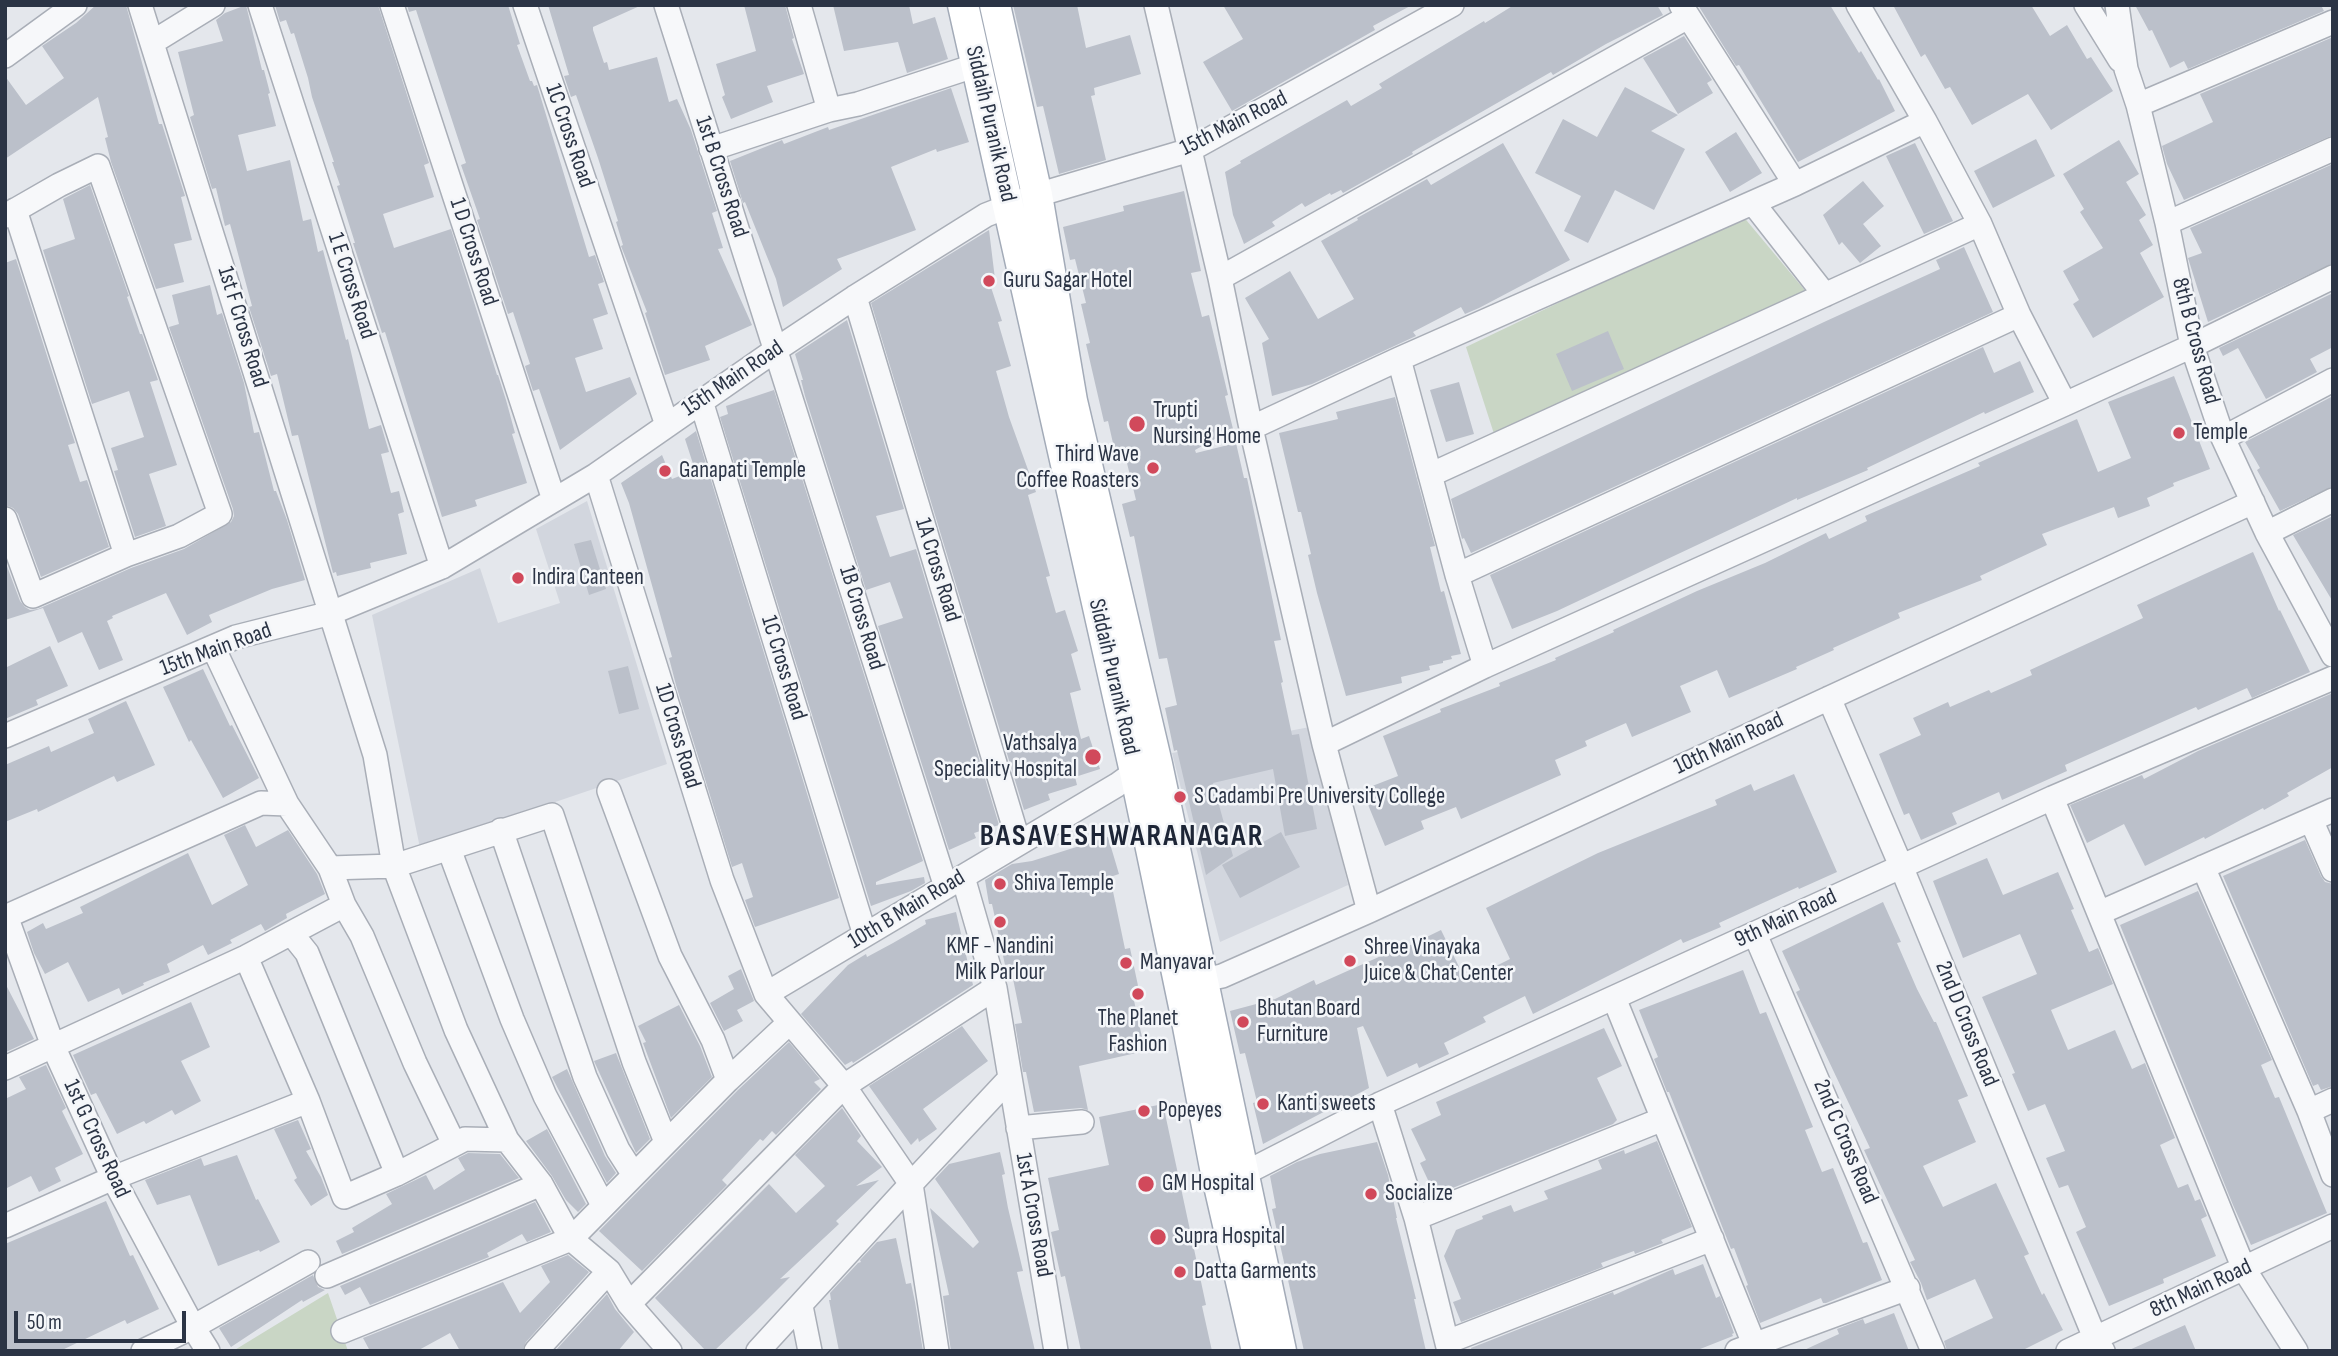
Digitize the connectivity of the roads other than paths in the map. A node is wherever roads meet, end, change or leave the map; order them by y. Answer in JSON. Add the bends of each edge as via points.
{"nodes":[{"id":1,"x":75,"y":5,"type":"edge"},
{"id":2,"x":140,"y":5,"type":"edge"},
{"id":3,"x":213,"y":5,"type":"edge"},
{"id":4,"x":260,"y":5,"type":"edge"},
{"id":5,"x":392,"y":5,"type":"edge"},
{"id":6,"x":525,"y":5,"type":"edge"},
{"id":7,"x":666,"y":5,"type":"edge"},
{"id":8,"x":799,"y":5,"type":"edge"},
{"id":9,"x":963,"y":5,"type":"edge"},
{"id":10,"x":995,"y":5,"type":"edge"},
{"id":11,"x":1156,"y":5,"type":"edge"},
{"id":12,"x":1452,"y":5,"type":"edge"},
{"id":13,"x":1858,"y":5,"type":"edge"},
{"id":14,"x":2086,"y":5,"type":"edge"},
{"id":15,"x":2117,"y":5,"type":"edge"},
{"id":16,"x":1685,"y":11,"type":"edge"},
{"id":17,"x":2333,"y":22,"type":"edge"},
{"id":18,"x":153,"y":41,"type":"junction"},
{"id":19,"x":5,"y":56,"type":"edge"},
{"id":20,"x":977,"y":65,"type":"junction"},
{"id":21,"x":2126,"y":69,"type":"junction"},
{"id":22,"x":2138,"y":106,"type":"junction"},
{"id":23,"x":829,"y":110,"type":"junction"},
{"id":24,"x":1924,"y":121,"type":"junction"},
{"id":25,"x":711,"y":149,"type":"junction"},
{"id":26,"x":2333,"y":149,"type":"edge"},
{"id":27,"x":1190,"y":150,"type":"junction"},
{"id":28,"x":1795,"y":184,"type":"junction"},
{"id":29,"x":1037,"y":194,"type":"junction"},
{"id":30,"x":1753,"y":203,"type":"junction"},
{"id":31,"x":1009,"y":204,"type":"junction"},
{"id":32,"x":10,"y":213,"type":"edge"},
{"id":33,"x":2167,"y":223,"type":"junction"},
{"id":34,"x":1980,"y":224,"type":"junction"},
{"id":35,"x":2333,"y":276,"type":"edge"},
{"id":36,"x":1220,"y":278,"type":"junction"},
{"id":37,"x":1825,"y":295,"type":"junction"},
{"id":38,"x":855,"y":297,"type":"junction"},
{"id":39,"x":2019,"y":315,"type":"junction"},
{"id":40,"x":2192,"y":346,"type":"junction"},
{"id":41,"x":777,"y":349,"type":"junction"},
{"id":42,"x":1399,"y":359,"type":"junction"},
{"id":43,"x":2333,"y":380,"type":"edge"},
{"id":44,"x":701,"y":401,"type":"junction"},
{"id":45,"x":2065,"y":404,"type":"junction"},
{"id":46,"x":667,"y":425,"type":"junction"},
{"id":47,"x":1251,"y":428,"type":"junction"},
{"id":48,"x":2223,"y":438,"type":"junction"},
{"id":49,"x":596,"y":475,"type":"junction"},
{"id":50,"x":1430,"y":475,"type":"junction"},
{"id":51,"x":554,"y":500,"type":"junction"},
{"id":52,"x":2333,"y":500,"type":"edge"},
{"id":53,"x":2253,"y":502,"type":"junction"},
{"id":54,"x":5,"y":519,"type":"edge"},
{"id":55,"x":2267,"y":533,"type":"junction"},
{"id":56,"x":126,"y":555,"type":"junction"},
{"id":57,"x":442,"y":567,"type":"junction"},
{"id":58,"x":1457,"y":575,"type":"junction"},
{"id":59,"x":331,"y":613,"type":"junction"},
{"id":60,"x":2326,"y":627,"type":"edge"},
{"id":61,"x":213,"y":647,"type":"junction"},
{"id":62,"x":2333,"y":655,"type":"edge"},
{"id":63,"x":1485,"y":666,"type":"junction"},
{"id":64,"x":2333,"y":678,"type":"edge"},
{"id":65,"x":1829,"y":698,"type":"junction"},
{"id":66,"x":5,"y":736,"type":"edge"},
{"id":67,"x":1325,"y":744,"type":"junction"},
{"id":68,"x":1146,"y":768,"type":"junction"},
{"id":69,"x":609,"y":791,"type":"dead end"},
{"id":70,"x":2052,"y":798,"type":"junction"},
{"id":71,"x":287,"y":804,"type":"junction"},
{"id":72,"x":2333,"y":810,"type":"edge"},
{"id":73,"x":2311,"y":820,"type":"junction"},
{"id":74,"x":500,"y":830,"type":"junction"},
{"id":75,"x":1018,"y":843,"type":"junction"},
{"id":76,"x":449,"y":849,"type":"junction"},
{"id":77,"x":394,"y":866,"type":"junction"},
{"id":78,"x":1901,"y":866,"type":"junction"},
{"id":79,"x":2203,"y":867,"type":"junction"},
{"id":80,"x":331,"y":868,"type":"junction"},
{"id":81,"x":2333,"y":870,"type":"edge"},
{"id":82,"x":954,"y":882,"type":"junction"},
{"id":83,"x":344,"y":905,"type":"junction"},
{"id":84,"x":1370,"y":911,"type":"junction"},
{"id":85,"x":2099,"y":914,"type":"junction"},
{"id":86,"x":5,"y":917,"type":"edge"},
{"id":87,"x":291,"y":933,"type":"junction"},
{"id":88,"x":865,"y":934,"type":"junction"},
{"id":89,"x":1755,"y":934,"type":"junction"},
{"id":90,"x":246,"y":957,"type":"junction"},
{"id":91,"x":1192,"y":982,"type":"junction"},
{"id":92,"x":995,"y":988,"type":"junction"},
{"id":93,"x":766,"y":994,"type":"junction"},
{"id":94,"x":1614,"y":998,"type":"junction"},
{"id":95,"x":789,"y":1023,"type":"junction"},
{"id":96,"x":53,"y":1046,"type":"junction"},
{"id":97,"x":5,"y":1068,"type":"edge"},
{"id":98,"x":1010,"y":1078,"type":"junction"},
{"id":99,"x":728,"y":1080,"type":"junction"},
{"id":100,"x":844,"y":1087,"type":"junction"},
{"id":101,"x":2333,"y":1100,"type":"edge"},
{"id":102,"x":308,"y":1101,"type":"junction"},
{"id":103,"x":1380,"y":1104,"type":"junction"},
{"id":104,"x":2309,"y":1111,"type":"junction"},
{"id":105,"x":1663,"y":1119,"type":"junction"},
{"id":106,"x":1082,"y":1122,"type":"dead end"},
{"id":107,"x":1018,"y":1128,"type":"junction"},
{"id":108,"x":507,"y":1140,"type":"junction"},
{"id":109,"x":666,"y":1142,"type":"junction"},
{"id":110,"x":454,"y":1144,"type":"junction"},
{"id":111,"x":1244,"y":1171,"type":"junction"},
{"id":112,"x":397,"y":1174,"type":"junction"},
{"id":113,"x":634,"y":1175,"type":"junction"},
{"id":114,"x":2333,"y":1175,"type":"edge"},
{"id":115,"x":113,"y":1178,"type":"junction"},
{"id":116,"x":541,"y":1184,"type":"junction"},
{"id":117,"x":911,"y":1184,"type":"junction"},
{"id":118,"x":603,"y":1205,"type":"junction"},
{"id":119,"x":1416,"y":1218,"type":"junction"},
{"id":120,"x":5,"y":1226,"type":"edge"},
{"id":121,"x":2333,"y":1226,"type":"edge"},
{"id":122,"x":571,"y":1238,"type":"junction"},
{"id":123,"x":1712,"y":1239,"type":"junction"},
{"id":124,"x":308,"y":1262,"type":"dead end"},
{"id":125,"x":2244,"y":1269,"type":"junction"},
{"id":126,"x":609,"y":1271,"type":"junction"},
{"id":127,"x":327,"y":1276,"type":"dead end"},
{"id":128,"x":1908,"y":1288,"type":"junction"},
{"id":129,"x":629,"y":1304,"type":"junction"},
{"id":130,"x":801,"y":1306,"type":"junction"},
{"id":131,"x":193,"y":1327,"type":"junction"},
{"id":132,"x":343,"y":1331,"type":"dead end"},
{"id":133,"x":2099,"y":1344,"type":"edge"},
{"id":134,"x":1448,"y":1346,"type":"edge"},
{"id":135,"x":659,"y":1347,"type":"edge"},
{"id":136,"x":1745,"y":1347,"type":"edge"},
{"id":137,"x":143,"y":1351,"type":"edge"},
{"id":138,"x":208,"y":1351,"type":"edge"},
{"id":139,"x":536,"y":1351,"type":"edge"},
{"id":140,"x":758,"y":1351,"type":"edge"},
{"id":141,"x":810,"y":1351,"type":"edge"},
{"id":142,"x":937,"y":1351,"type":"edge"},
{"id":143,"x":1056,"y":1351,"type":"edge"},
{"id":144,"x":1257,"y":1351,"type":"edge"},
{"id":145,"x":1281,"y":1351,"type":"edge"},
{"id":146,"x":1933,"y":1351,"type":"edge"},
{"id":147,"x":2068,"y":1351,"type":"edge"},
{"id":148,"x":2296,"y":1351,"type":"edge"}],
"edges":[{"from":1,"to":19,"type":"street"},
{"from":2,"to":18,"type":"street","name":"1st F Cross Road"},
{"from":3,"to":18,"type":"street"},
{"from":4,"to":57,"type":"street","name":"1 E Cross Road"},
{"from":5,"to":51,"type":"street","name":"1 D Cross Road"},
{"from":6,"to":46,"type":"street","name":"1C Cross Road"},
{"from":7,"to":25,"type":"street","name":"1st B Cross Road"},
{"from":8,"to":23,"type":"street"},
{"from":9,"to":20,"type":"main road","name":"Siddaih Puranik Road"},
{"from":10,"to":29,"type":"main road","name":"Siddaih Puranik Road"},
{"from":11,"to":27,"type":"street"},
{"from":12,"to":27,"type":"street","name":"15th Main Road"},
{"from":13,"to":24,"type":"street"},
{"from":14,"to":21,"type":"street"},
{"from":15,"to":21,"type":"street","name":"8th B Cross Road"},
{"from":16,"to":28,"type":"street"},
{"from":16,"to":36,"type":"street"},
{"from":17,"to":22,"type":"street"},
{"from":18,"to":59,"type":"street","name":"1st F Cross Road"},
{"from":20,"to":23,"type":"street"},
{"from":20,"to":31,"type":"main road","name":"Siddaih Puranik Road"},
{"from":21,"to":22,"type":"street","name":"8th B Cross Road"},
{"from":22,"to":33,"type":"street","name":"8th B Cross Road"},
{"from":23,"to":25,"type":"street"},
{"from":24,"to":28,"type":"street"},
{"from":24,"to":34,"type":"street"},
{"from":25,"to":41,"type":"street","name":"1st B Cross Road"},
{"from":26,"to":33,"type":"street"},
{"from":27,"to":29,"type":"street","name":"15th Main Road"},
{"from":27,"to":36,"type":"street"},
{"from":28,"to":30,"type":"street"},
{"from":29,"to":31,"type":"street","name":"15th Main Road"},
{"from":29,"to":68,"type":"main road","name":"Siddaih Puranik Road","via":[[1072,401]]},
{"from":30,"to":37,"type":"street"},
{"from":30,"to":42,"type":"street"},
{"from":31,"to":38,"type":"street","name":"15th Main Road"},
{"from":31,"to":68,"type":"main road","name":"Siddaih Puranik Road","via":[[1051,405]]},
{"from":32,"to":56,"type":"street"},
{"from":32,"to":56,"type":"street","via":[[98,166],[220,514]]},
{"from":33,"to":40,"type":"street","name":"8th B Cross Road"},
{"from":34,"to":37,"type":"street"},
{"from":34,"to":39,"type":"street"},
{"from":35,"to":40,"type":"street"},
{"from":36,"to":47,"type":"street"},
{"from":37,"to":50,"type":"street"},
{"from":38,"to":41,"type":"street","name":"15th Main Road"},
{"from":38,"to":75,"type":"street","name":"1A Cross Road"},
{"from":39,"to":45,"type":"street"},
{"from":39,"to":58,"type":"street"},
{"from":40,"to":45,"type":"street"},
{"from":40,"to":48,"type":"street","name":"8th B Cross Road"},
{"from":41,"to":44,"type":"street","name":"15th Main Road"},
{"from":41,"to":82,"type":"street","name":"1B Cross Road"},
{"from":42,"to":47,"type":"street"},
{"from":42,"to":50,"type":"street"},
{"from":43,"to":48,"type":"street"},
{"from":44,"to":46,"type":"street","name":"15th Main Road"},
{"from":44,"to":88,"type":"street","name":"1C Cross Road"},
{"from":45,"to":63,"type":"street"},
{"from":46,"to":49,"type":"street","name":"15th Main Road"},
{"from":47,"to":67,"type":"street"},
{"from":48,"to":53,"type":"street","name":"8th B Cross Road"},
{"from":49,"to":51,"type":"street","name":"15th Main Road"},
{"from":49,"to":93,"type":"street","name":"1D Cross Road","via":[[722,880]]},
{"from":50,"to":58,"type":"street"},
{"from":51,"to":57,"type":"street","name":"15th Main Road"},
{"from":52,"to":55,"type":"street"},
{"from":53,"to":55,"type":"street","name":"8th B Cross Road"},
{"from":53,"to":65,"type":"street","name":"10th Main Road"},
{"from":54,"to":56,"type":"street","via":[[33,596]]},
{"from":55,"to":60,"type":"street","name":"8th B Cross Road"},
{"from":57,"to":59,"type":"street","name":"15th Main Road"},
{"from":58,"to":63,"type":"street"},
{"from":59,"to":61,"type":"street","name":"15th Main Road"},
{"from":59,"to":77,"type":"street","name":"1st F Cross Road","via":[[375,755]]},
{"from":60,"to":62,"type":"street","name":"8th B Cross Road"},
{"from":61,"to":66,"type":"street","name":"15th Main Road"},
{"from":61,"to":71,"type":"street"},
{"from":63,"to":67,"type":"street"},
{"from":64,"to":70,"type":"street","name":"9th Main Road"},
{"from":65,"to":78,"type":"street","name":"2nd D Cross Road"},
{"from":65,"to":84,"type":"street","name":"10th Main Road"},
{"from":67,"to":84,"type":"street"},
{"from":68,"to":75,"type":"street","name":"10th B Main Road"},
{"from":68,"to":91,"type":"main road","name":"Siddaih Puranik Road"},
{"from":69,"to":99,"type":"street","via":[[670,956]]},
{"from":70,"to":78,"type":"street","name":"9th Main Road"},
{"from":70,"to":85,"type":"street"},
{"from":71,"to":80,"type":"street"},
{"from":71,"to":86,"type":"street","via":[[261,803]]},
{"from":72,"to":73,"type":"street"},
{"from":73,"to":79,"type":"street"},
{"from":73,"to":81,"type":"street"},
{"from":74,"to":76,"type":"street"},
{"from":74,"to":109,"type":"street","via":[[552,815],[634,1062]]},
{"from":74,"to":113,"type":"street","via":[[585,1077]]},
{"from":75,"to":82,"type":"street","name":"10th B Main Road"},
{"from":76,"to":77,"type":"street"},
{"from":76,"to":118,"type":"street","via":[[545,1096]]},
{"from":77,"to":80,"type":"street"},
{"from":77,"to":108,"type":"street","name":"1st F Cross Road","via":[[456,1030]]},
{"from":78,"to":89,"type":"street","name":"9th Main Road"},
{"from":78,"to":133,"type":"street","name":"2nd D Cross Road"},
{"from":79,"to":85,"type":"street"},
{"from":79,"to":104,"type":"street"},
{"from":80,"to":83,"type":"street"},
{"from":82,"to":88,"type":"street","name":"10th B Main Road"},
{"from":82,"to":92,"type":"street","name":"1B Cross Road"},
{"from":83,"to":87,"type":"street"},
{"from":83,"to":110,"type":"street"},
{"from":84,"to":91,"type":"street","name":"10th Main Road","via":[[1222,976]]},
{"from":85,"to":125,"type":"street"},
{"from":86,"to":96,"type":"street","name":"1st G Cross Road"},
{"from":87,"to":90,"type":"street"},
{"from":87,"to":112,"type":"street","via":[[307,953]]},
{"from":88,"to":93,"type":"street","name":"10th B Main Road"},
{"from":89,"to":94,"type":"street","name":"9th Main Road"},
{"from":89,"to":128,"type":"street","name":"2nd C Cross Road"},
{"from":90,"to":96,"type":"street"},
{"from":90,"to":102,"type":"street"},
{"from":91,"to":111,"type":"main road","name":"Siddaih Puranik Road"},
{"from":91,"to":144,"type":"main road","name":"Siddaih Puranik Road","via":[[1214,1168]]},
{"from":92,"to":98,"type":"street","name":"1st A Cross Road"},
{"from":92,"to":100,"type":"street"},
{"from":93,"to":95,"type":"street","name":"1D Cross Road"},
{"from":94,"to":103,"type":"street","name":"9th Main Road"},
{"from":94,"to":105,"type":"street"},
{"from":95,"to":99,"type":"street"},
{"from":95,"to":100,"type":"street","name":"1D Cross Road"},
{"from":96,"to":97,"type":"street"},
{"from":96,"to":115,"type":"street","name":"1st G Cross Road"},
{"from":98,"to":107,"type":"street","name":"1st A Cross Road"},
{"from":98,"to":117,"type":"street"},
{"from":99,"to":109,"type":"street"},
{"from":100,"to":117,"type":"street","name":"1D Cross Road"},
{"from":100,"to":129,"type":"street"},
{"from":101,"to":104,"type":"street"},
{"from":102,"to":112,"type":"street","via":[[344,1197]]},
{"from":102,"to":115,"type":"street"},
{"from":103,"to":111,"type":"street","name":"9th Main Road"},
{"from":103,"to":119,"type":"street"},
{"from":104,"to":114,"type":"street"},
{"from":105,"to":119,"type":"street"},
{"from":105,"to":123,"type":"street"},
{"from":106,"to":107,"type":"street"},
{"from":107,"to":143,"type":"street","name":"1st A Cross Road"},
{"from":108,"to":110,"type":"street","via":[[465,1139]]},
{"from":108,"to":116,"type":"street","name":"1st F Cross Road"},
{"from":109,"to":113,"type":"street"},
{"from":110,"to":112,"type":"street"},
{"from":111,"to":145,"type":"main road","name":"Siddaih Puranik Road"},
{"from":113,"to":118,"type":"street"},
{"from":115,"to":120,"type":"street"},
{"from":115,"to":131,"type":"street","name":"1st G Cross Road"},
{"from":116,"to":122,"type":"street","name":"1st F Cross Road"},
{"from":116,"to":127,"type":"street"},
{"from":117,"to":130,"type":"street"},
{"from":117,"to":142,"type":"street"},
{"from":118,"to":122,"type":"street"},
{"from":119,"to":134,"type":"street"},
{"from":121,"to":125,"type":"street","name":"8th Main Road"},
{"from":122,"to":126,"type":"street","name":"1st F Cross Road"},
{"from":122,"to":132,"type":"street"},
{"from":123,"to":134,"type":"street"},
{"from":123,"to":136,"type":"street"},
{"from":124,"to":131,"type":"street"},
{"from":125,"to":133,"type":"street","name":"8th Main Road"},
{"from":125,"to":148,"type":"street"},
{"from":126,"to":129,"type":"street","name":"1st F Cross Road"},
{"from":126,"to":139,"type":"street"},
{"from":128,"to":136,"type":"street"},
{"from":128,"to":146,"type":"street","name":"2nd C Cross Road"},
{"from":129,"to":135,"type":"street","name":"1st F Cross Road"},
{"from":130,"to":140,"type":"street"},
{"from":130,"to":141,"type":"street"},
{"from":131,"to":137,"type":"street"},
{"from":131,"to":138,"type":"street","name":"1st G Cross Road"},
{"from":133,"to":147,"type":"street","name":"8th Main Road"}]}
